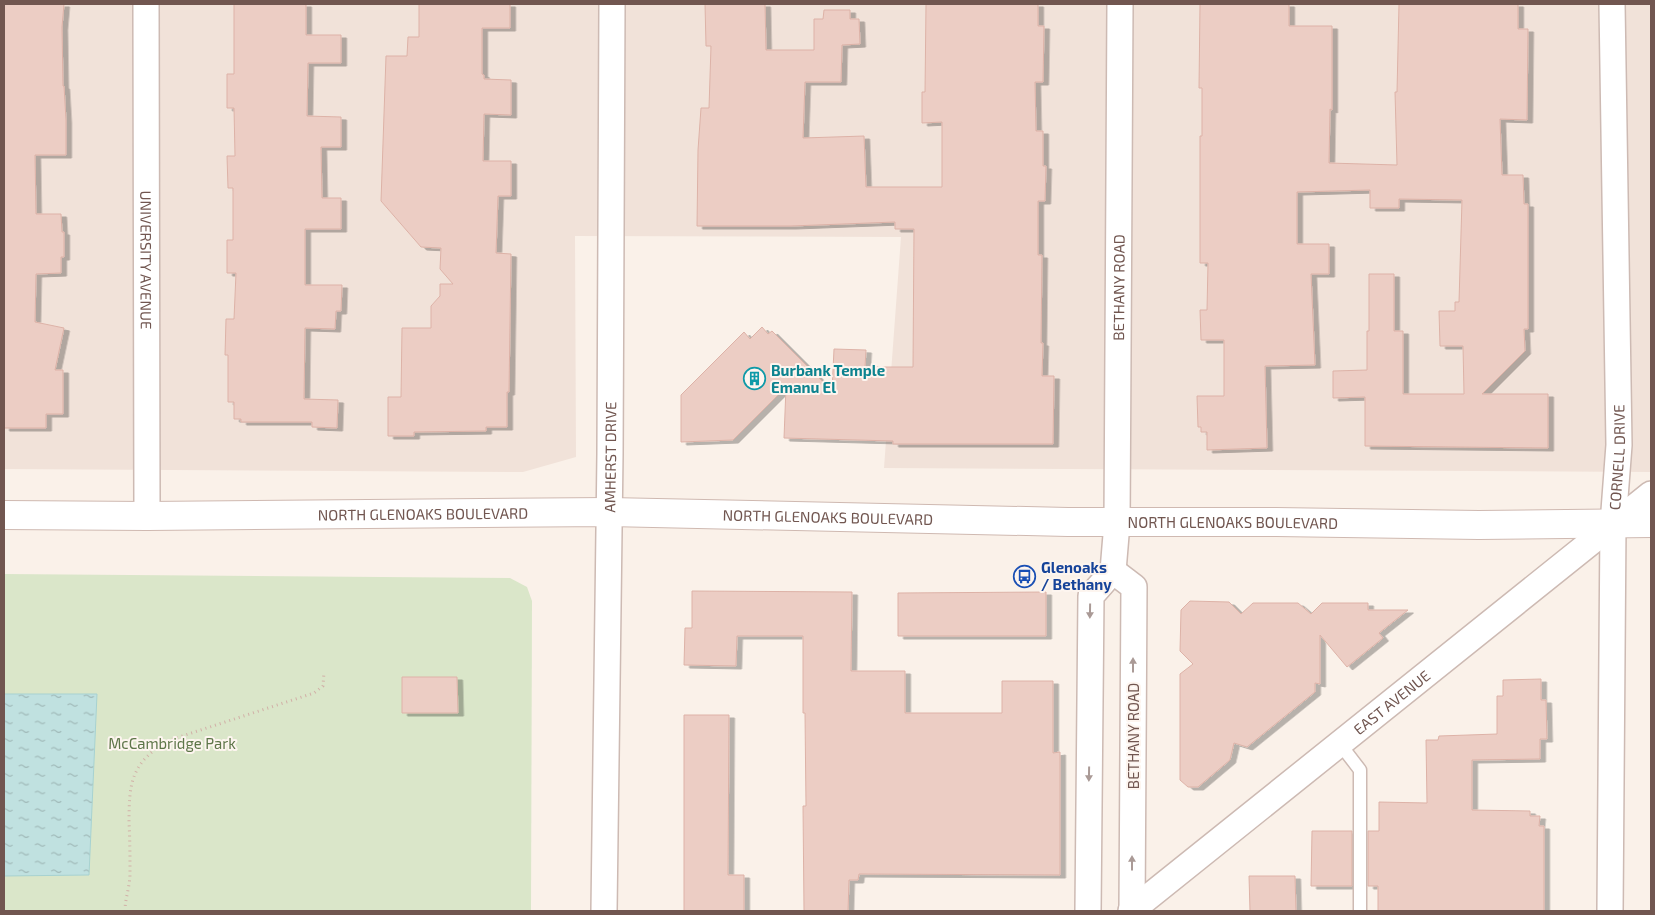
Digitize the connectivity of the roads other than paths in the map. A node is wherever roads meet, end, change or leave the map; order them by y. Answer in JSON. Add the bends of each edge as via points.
{"nodes":[{"id":1,"x":146,"y":4,"type":"edge"},
{"id":2,"x":612,"y":4,"type":"edge"},
{"id":3,"x":1120,"y":4,"type":"edge"},
{"id":4,"x":1612,"y":4,"type":"edge"},
{"id":5,"x":1651,"y":494,"type":"edge"},
{"id":6,"x":609,"y":512,"type":"junction"},
{"id":7,"x":4,"y":515,"type":"edge"},
{"id":8,"x":147,"y":516,"type":"junction"},
{"id":9,"x":1117,"y":523,"type":"junction"},
{"id":10,"x":1651,"y":523,"type":"edge"},
{"id":11,"x":1613,"y":524,"type":"junction"},
{"id":12,"x":1114,"y":571,"type":"junction"},
{"id":13,"x":1340,"y":744,"type":"junction"},
{"id":14,"x":604,"y":911,"type":"edge"},
{"id":15,"x":1088,"y":911,"type":"edge"},
{"id":16,"x":1132,"y":911,"type":"edge"},
{"id":17,"x":1360,"y":911,"type":"edge"},
{"id":18,"x":1610,"y":911,"type":"edge"}],
"edges":[{"from":1,"to":8,"type":"street","name":"UNIVERSITY AVENUE"},
{"from":2,"to":6,"type":"street","name":"AMHERST DRIVE"},
{"from":3,"to":9,"type":"street","name":"BETHANY ROAD"},
{"from":4,"to":11,"type":"street","name":"CORNELL DRIVE","via":[[1619,445]]},
{"from":5,"to":11,"type":"street","name":"EAST AVENUE"},
{"from":6,"to":8,"type":"main road","name":"NORTH GLENOAKS BOULEVARD"},
{"from":6,"to":9,"type":"main road","name":"NORTH GLENOAKS BOULEVARD"},
{"from":6,"to":14,"type":"street","name":"AMHERST DRIVE"},
{"from":7,"to":8,"type":"main road","name":"NORTH GLENOAKS BOULEVARD"},
{"from":9,"to":11,"type":"main road","name":"NORTH GLENOAKS BOULEVARD"},
{"from":9,"to":12,"type":"street","name":"BETHANY ROAD"},
{"from":10,"to":11,"type":"main road","name":"NORTH GLENOAKS BOULEVARD"},
{"from":11,"to":13,"type":"street","name":"EAST AVENUE"},
{"from":11,"to":18,"type":"street","name":"CORNELL DRIVE"},
{"from":12,"to":15,"type":"street","one_way":true,"via":[[1090,596]]},
{"from":16,"to":12,"type":"street","name":"BETHANY ROAD","one_way":true,"via":[[1134,587]]},
{"from":13,"to":16,"type":"street","name":"EAST AVENUE"},
{"from":13,"to":17,"type":"lane","via":[[1360,770]]}]}
